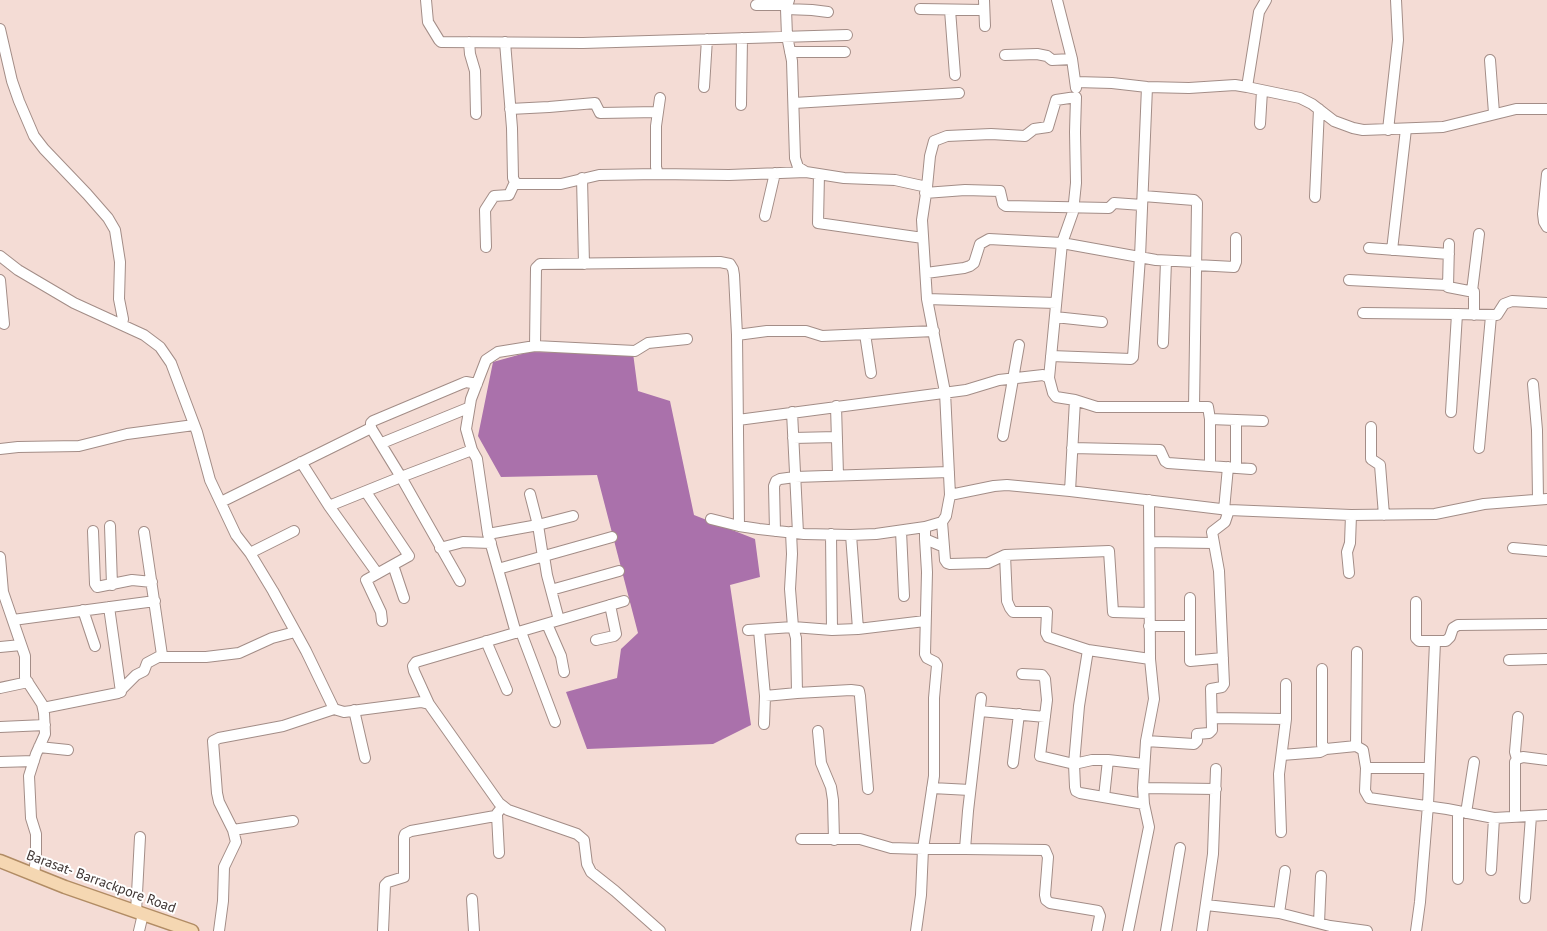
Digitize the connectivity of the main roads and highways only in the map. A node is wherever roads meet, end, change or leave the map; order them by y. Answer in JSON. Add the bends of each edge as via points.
{"nodes":[{"id":1,"x":0,"y":861,"type":"edge"},
{"id":2,"x":192,"y":931,"type":"edge"}],
"edges":[{"from":1,"to":2,"type":"main road","name":"Barasat- Barrackpore Road"}]}
